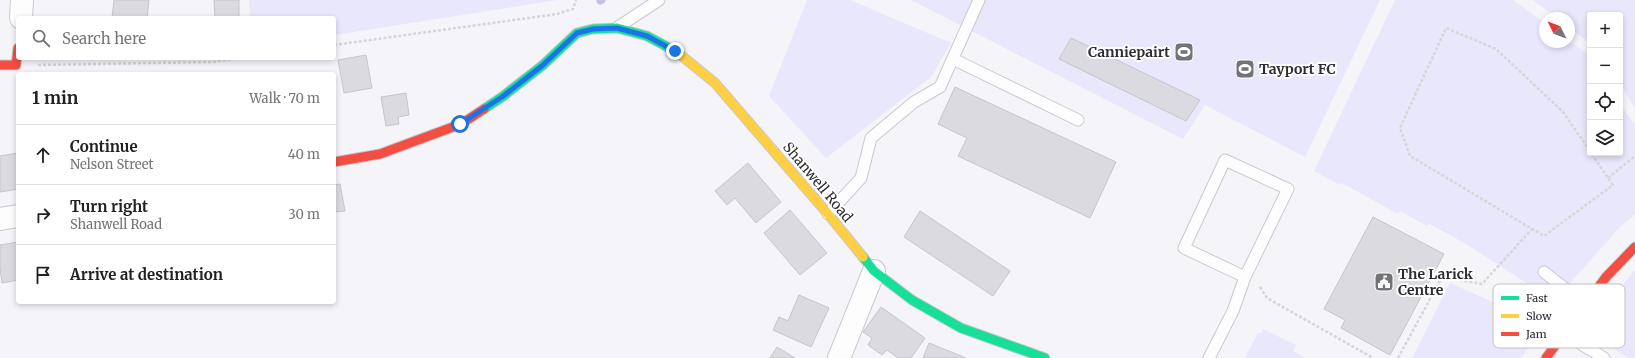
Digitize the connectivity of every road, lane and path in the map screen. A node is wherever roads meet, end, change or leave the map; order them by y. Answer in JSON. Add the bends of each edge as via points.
{"nodes":[{"id":1,"x":22,"y":0,"type":"edge"},
{"id":2,"x":576,"y":0,"type":"edge"},
{"id":3,"x":659,"y":0,"type":"edge"},
{"id":4,"x":979,"y":0,"type":"edge"},
{"id":5,"x":20,"y":16,"type":"edge"},
{"id":6,"x":617,"y":28,"type":"junction"},
{"id":7,"x":336,"y":45,"type":"edge"},
{"id":8,"x":953,"y":59,"type":"junction"},
{"id":9,"x":17,"y":60,"type":"edge"},
{"id":10,"x":226,"y":60,"type":"edge"},
{"id":11,"x":0,"y":65,"type":"edge"},
{"id":12,"x":16,"y":65,"type":"junction"},
{"id":13,"x":1078,"y":120,"type":"dead end"},
{"id":14,"x":1587,"y":146,"type":"edge"},
{"id":15,"x":1594,"y":156,"type":"edge"},
{"id":16,"x":1635,"y":156,"type":"edge"},
{"id":17,"x":336,"y":162,"type":"edge"},
{"id":18,"x":1608,"y":178,"type":"junction"},
{"id":19,"x":828,"y":214,"type":"junction"},
{"id":20,"x":16,"y":216,"type":"edge"},
{"id":21,"x":0,"y":219,"type":"edge"},
{"id":22,"x":1532,"y":229,"type":"junction"},
{"id":23,"x":1635,"y":247,"type":"edge"},
{"id":24,"x":874,"y":271,"type":"junction"},
{"id":25,"x":1544,"y":272,"type":"dead end"},
{"id":26,"x":1245,"y":277,"type":"junction"},
{"id":27,"x":1259,"y":284,"type":"dead end"},
{"id":28,"x":1559,"y":284,"type":"edge"},
{"id":29,"x":1601,"y":284,"type":"edge"},
{"id":30,"x":1554,"y":348,"type":"edge"},
{"id":31,"x":1588,"y":348,"type":"edge"},
{"id":32,"x":1036,"y":357,"type":"edge"},
{"id":33,"x":839,"y":358,"type":"edge"},
{"id":34,"x":1209,"y":358,"type":"edge"},
{"id":35,"x":1373,"y":358,"type":"edge"},
{"id":36,"x":1398,"y":358,"type":"edge"},
{"id":37,"x":1546,"y":358,"type":"edge"},
{"id":38,"x":1604,"y":358,"type":"edge"}],
"edges":[{"from":1,"to":5,"type":"street"},
{"from":2,"to":7,"type":"path","via":[[573,9],[557,14]]},
{"from":3,"to":6,"type":"lane"},
{"from":4,"to":8,"type":"lane"},
{"from":6,"to":17,"type":"street","name":"Shanwell Road","via":[[577,33],[543,65],[502,97],[460,124],[380,154]]},
{"from":6,"to":19,"type":"street","name":"Shanwell Road","via":[[647,36],[675,51],[715,83]]},
{"from":8,"to":13,"type":"lane"},
{"from":8,"to":19,"type":"lane","via":[[940,87],[914,102],[872,138],[861,178]]},
{"from":9,"to":12,"type":"street"},
{"from":10,"to":12,"type":"path"},
{"from":11,"to":12,"type":"street"},
{"from":14,"to":22,"type":"path","via":[[1563,112],[1496,49],[1446,28],[1400,128],[1410,156]]},
{"from":15,"to":18,"type":"path"},
{"from":16,"to":18,"type":"path"},
{"from":18,"to":22,"type":"path","via":[[1613,185],[1544,236]]},
{"from":19,"to":24,"type":"street","name":"Shanwell Road"},
{"from":20,"to":21,"type":"street"},
{"from":22,"to":36,"type":"path","via":[[1482,284],[1442,276]]},
{"from":23,"to":29,"type":"street"},
{"from":24,"to":32,"type":"street","name":"Shanwell Road","via":[[912,300],[961,328]]},
{"from":24,"to":33,"type":"street"},
{"from":25,"to":28,"type":"lane"},
{"from":26,"to":26,"type":"lane","via":[[1288,189],[1225,160],[1184,248]]},
{"from":26,"to":34,"type":"lane","via":[[1233,311]]},
{"from":27,"to":35,"type":"path","via":[[1267,298]]},
{"from":30,"to":37,"type":"street"},
{"from":31,"to":38,"type":"lane"}]}
